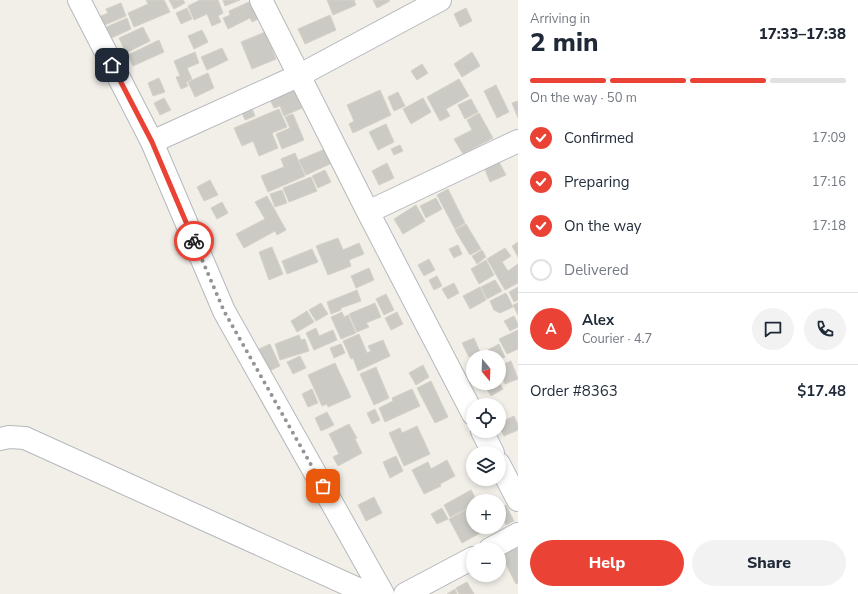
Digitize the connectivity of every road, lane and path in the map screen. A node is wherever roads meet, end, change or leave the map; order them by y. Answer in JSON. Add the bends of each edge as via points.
{"nodes":[{"id":1,"x":79,"y":0,"type":"edge"},
{"id":2,"x":261,"y":0,"type":"edge"},
{"id":3,"x":440,"y":0,"type":"edge"},
{"id":4,"x":300,"y":75,"type":"junction"},
{"id":5,"x":518,"y":141,"type":"edge"},
{"id":6,"x":152,"y":142,"type":"junction"},
{"id":7,"x":368,"y":212,"type":"junction"},
{"id":8,"x":466,"y":401,"type":"edge"},
{"id":9,"x":0,"y":439,"type":"edge"},
{"id":10,"x":506,"y":477,"type":"edge"},
{"id":11,"x":518,"y":500,"type":"edge"},
{"id":12,"x":518,"y":534,"type":"edge"},
{"id":13,"x":503,"y":542,"type":"edge"},
{"id":14,"x":466,"y":562,"type":"edge"},
{"id":15,"x":369,"y":594,"type":"edge"},
{"id":16,"x":383,"y":594,"type":"edge"},
{"id":17,"x":405,"y":594,"type":"edge"}],
"edges":[{"from":1,"to":6,"type":"street"},
{"from":2,"to":4,"type":"street"},
{"from":3,"to":4,"type":"street"},
{"from":4,"to":6,"type":"street"},
{"from":4,"to":7,"type":"street"},
{"from":5,"to":7,"type":"street"},
{"from":6,"to":16,"type":"street","via":[[224,311]]},
{"from":7,"to":8,"type":"street"},
{"from":9,"to":15,"type":"street","via":[[25,438]]},
{"from":10,"to":11,"type":"street"},
{"from":12,"to":13,"type":"street"},
{"from":14,"to":17,"type":"street"}]}
